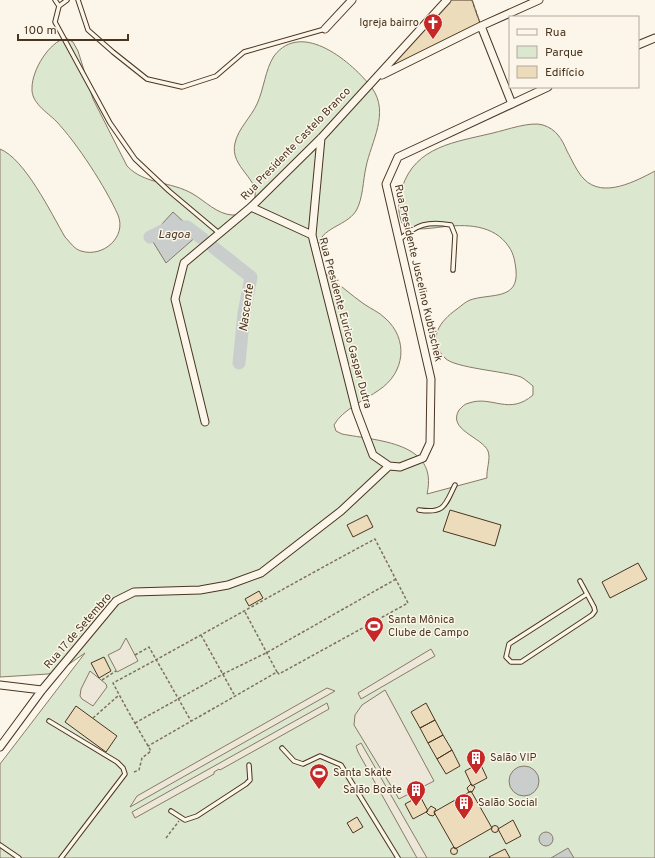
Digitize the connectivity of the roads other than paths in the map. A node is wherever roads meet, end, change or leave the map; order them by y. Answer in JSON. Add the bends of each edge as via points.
{"nodes":[{"id":1,"x":55,"y":0,"type":"edge"},
{"id":2,"x":67,"y":0,"type":"edge"},
{"id":3,"x":78,"y":0,"type":"edge"},
{"id":4,"x":352,"y":0,"type":"edge"},
{"id":5,"x":446,"y":0,"type":"edge"},
{"id":6,"x":539,"y":0,"type":"edge"},
{"id":7,"x":59,"y":6,"type":"junction"},
{"id":8,"x":481,"y":26,"type":"junction"},
{"id":9,"x":325,"y":29,"type":"joint"},
{"id":10,"x":655,"y":38,"type":"edge"},
{"id":11,"x":639,"y":45,"type":"edge"},
{"id":12,"x":379,"y":76,"type":"junction"},
{"id":13,"x":546,"y":88,"type":"edge"},
{"id":14,"x":512,"y":104,"type":"junction"},
{"id":15,"x":321,"y":138,"type":"junction"},
{"id":16,"x":251,"y":207,"type":"junction"},
{"id":17,"x":219,"y":234,"type":"junction"},
{"id":18,"x":312,"y":235,"type":"junction"},
{"id":19,"x":399,"y":240,"type":"junction"},
{"id":20,"x":453,"y":270,"type":"dead end"},
{"id":21,"x":205,"y":422,"type":"dead end"},
{"id":22,"x":389,"y":466,"type":"junction"},
{"id":23,"x":455,"y":484,"type":"dead end"},
{"id":24,"x":419,"y":510,"type":"dead end"},
{"id":25,"x":580,"y":581,"type":"dead end"},
{"id":26,"x":587,"y":594,"type":"junction"},
{"id":27,"x":0,"y":685,"type":"edge"},
{"id":28,"x":42,"y":690,"type":"junction"},
{"id":29,"x":48,"y":720,"type":"dead end"},
{"id":30,"x":0,"y":748,"type":"edge"},
{"id":31,"x":282,"y":748,"type":"dead end"},
{"id":32,"x":249,"y":765,"type":"dead end"},
{"id":33,"x":171,"y":811,"type":"dead end"},
{"id":34,"x":0,"y":845,"type":"edge"},
{"id":35,"x":19,"y":858,"type":"edge"},
{"id":36,"x":61,"y":858,"type":"edge"},
{"id":37,"x":398,"y":858,"type":"edge"}],
"edges":[{"from":1,"to":7,"type":"lane"},
{"from":2,"to":7,"type":"lane"},
{"from":3,"to":9,"type":"lane","via":[[88,30],[113,52],[147,79],[182,87],[216,76],[244,52]]},
{"from":4,"to":9,"type":"street"},
{"from":5,"to":12,"type":"street","name":"Rua Presidente Castelo Branco"},
{"from":6,"to":8,"type":"street"},
{"from":7,"to":17,"type":"lane","via":[[55,22],[110,123],[131,153],[169,191]]},
{"from":8,"to":12,"type":"street"},
{"from":8,"to":14,"type":"street"},
{"from":10,"to":11,"type":"street"},
{"from":12,"to":15,"type":"street","name":"Rua Presidente Castelo Branco"},
{"from":13,"to":14,"type":"street","name":"Rua Presidente Juscelino Kubtischek"},
{"from":14,"to":19,"type":"street","name":"Rua Presidente Juscelino Kubtischek","via":[[398,157],[386,184]]},
{"from":15,"to":16,"type":"street","name":"Rua Presidente Castelo Branco"},
{"from":15,"to":18,"type":"street"},
{"from":16,"to":17,"type":"street","name":"Rua Presidente Castelo Branco"},
{"from":16,"to":18,"type":"street","name":"Rua Presidente Eurico Gaspar Dutra"},
{"from":17,"to":21,"type":"street","name":"Rua Presidente Castelo Branco","via":[[184,263],[175,299]]},
{"from":18,"to":22,"type":"street","name":"Rua Presidente Eurico Gaspar Dutra","via":[[356,410],[373,455]]},
{"from":19,"to":20,"type":"lane","via":[[412,230],[434,222],[451,225],[455,236]]},
{"from":19,"to":22,"type":"street","name":"Rua Presidente Juscelino Kubtischek","via":[[431,379],[430,443],[423,458],[400,466]]},
{"from":22,"to":28,"type":"street","name":"Rua 17 de Setembro","via":[[341,511],[261,573],[228,585],[200,590],[134,592],[116,601]]},
{"from":23,"to":24,"type":"lane","via":[[444,507],[438,511]]},
{"from":25,"to":26,"type":"lane"},
{"from":26,"to":26,"type":"lane","via":[[594,607],[595,612],[592,615],[521,662],[511,662],[506,657],[509,644]]},
{"from":27,"to":28,"type":"street"},
{"from":28,"to":30,"type":"street","name":"Rua 17 de Setembro"},
{"from":29,"to":36,"type":"lane","via":[[117,762],[125,774]]},
{"from":31,"to":37,"type":"lane","via":[[294,761],[303,764],[320,756],[341,765]]},
{"from":32,"to":33,"type":"lane","via":[[250,780],[246,784],[197,816],[190,819],[181,818]]},
{"from":34,"to":35,"type":"lane"}]}
